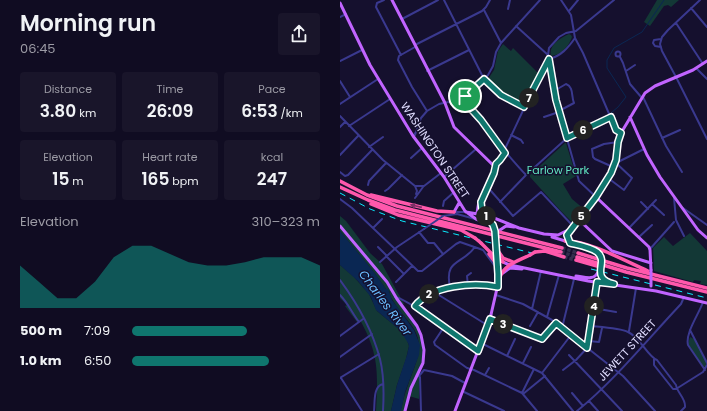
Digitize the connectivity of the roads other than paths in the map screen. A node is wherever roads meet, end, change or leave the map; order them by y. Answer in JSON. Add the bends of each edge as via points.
{"nodes":[{"id":1,"x":384,"y":0,"type":"edge"},
{"id":2,"x":392,"y":0,"type":"edge"},
{"id":3,"x":438,"y":0,"type":"edge"},
{"id":4,"x":444,"y":0,"type":"edge"},
{"id":5,"x":490,"y":0,"type":"edge"},
{"id":6,"x":510,"y":0,"type":"edge"},
{"id":7,"x":540,"y":0,"type":"edge"},
{"id":8,"x":562,"y":0,"type":"edge"},
{"id":9,"x":578,"y":0,"type":"edge"},
{"id":10,"x":614,"y":0,"type":"edge"},
{"id":11,"x":700,"y":0,"type":"edge"},
{"id":12,"x":340,"y":2,"type":"edge"},
{"id":13,"x":691,"y":8,"type":"junction"},
{"id":14,"x":508,"y":9,"type":"dead end"},
{"id":15,"x":484,"y":10,"type":"junction"},
{"id":16,"x":570,"y":11,"type":"junction"},
{"id":17,"x":346,"y":14,"type":"junction"},
{"id":18,"x":340,"y":17,"type":"edge"},
{"id":19,"x":401,"y":19,"type":"junction"},
{"id":20,"x":676,"y":23,"type":"junction"},
{"id":21,"x":456,"y":24,"type":"junction"},
{"id":22,"x":516,"y":26,"type":"junction"},
{"id":23,"x":707,"y":27,"type":"edge"},
{"id":24,"x":573,"y":31,"type":"junction"},
{"id":25,"x":574,"y":38,"type":"junction"},
{"id":26,"x":661,"y":39,"type":"junction"},
{"id":27,"x":500,"y":43,"type":"junction"},
{"id":28,"x":415,"y":46,"type":"junction"},
{"id":29,"x":661,"y":47,"type":"junction"},
{"id":30,"x":362,"y":50,"type":"junction"},
{"id":31,"x":469,"y":50,"type":"junction"},
{"id":32,"x":401,"y":55,"type":"junction"},
{"id":33,"x":548,"y":55,"type":"junction"},
{"id":34,"x":620,"y":57,"type":"dead end"},
{"id":35,"x":549,"y":59,"type":"junction"},
{"id":36,"x":340,"y":61,"type":"edge"},
{"id":37,"x":707,"y":61,"type":"edge"},
{"id":38,"x":703,"y":64,"type":"junction"},
{"id":39,"x":635,"y":65,"type":"dead end"},
{"id":40,"x":696,"y":68,"type":"junction"},
{"id":41,"x":626,"y":70,"type":"junction"},
{"id":42,"x":427,"y":71,"type":"junction"},
{"id":43,"x":676,"y":77,"type":"junction"},
{"id":44,"x":378,"y":79,"type":"junction"},
{"id":45,"x":484,"y":79,"type":"junction"},
{"id":46,"x":340,"y":80,"type":"edge"},
{"id":47,"x":707,"y":80,"type":"edge"},
{"id":48,"x":554,"y":91,"type":"junction"},
{"id":49,"x":350,"y":97,"type":"junction"},
{"id":50,"x":642,"y":97,"type":"junction"},
{"id":51,"x":390,"y":99,"type":"junction"},
{"id":52,"x":462,"y":99,"type":"junction"},
{"id":53,"x":445,"y":103,"type":"junction"},
{"id":54,"x":340,"y":104,"type":"edge"},
{"id":55,"x":524,"y":107,"type":"junction"},
{"id":56,"x":427,"y":111,"type":"junction"},
{"id":57,"x":559,"y":111,"type":"junction"},
{"id":58,"x":340,"y":116,"type":"edge"},
{"id":59,"x":544,"y":117,"type":"dead end"},
{"id":60,"x":611,"y":117,"type":"junction"},
{"id":61,"x":630,"y":117,"type":"junction"},
{"id":62,"x":345,"y":122,"type":"junction"},
{"id":63,"x":349,"y":126,"type":"junction"},
{"id":64,"x":340,"y":127,"type":"edge"},
{"id":65,"x":680,"y":130,"type":"dead end"},
{"id":66,"x":621,"y":133,"type":"junction"},
{"id":67,"x":511,"y":135,"type":"junction"},
{"id":68,"x":358,"y":136,"type":"junction"},
{"id":69,"x":413,"y":136,"type":"junction"},
{"id":70,"x":383,"y":137,"type":"dead end"},
{"id":71,"x":567,"y":138,"type":"junction"},
{"id":72,"x":662,"y":138,"type":"junction"},
{"id":73,"x":707,"y":139,"type":"edge"},
{"id":74,"x":618,"y":142,"type":"junction"},
{"id":75,"x":523,"y":143,"type":"dead end"},
{"id":76,"x":500,"y":146,"type":"junction"},
{"id":77,"x":505,"y":146,"type":"junction"},
{"id":78,"x":369,"y":147,"type":"junction"},
{"id":79,"x":422,"y":148,"type":"junction"},
{"id":80,"x":476,"y":149,"type":"junction"},
{"id":81,"x":644,"y":149,"type":"junction"},
{"id":82,"x":372,"y":150,"type":"junction"},
{"id":83,"x":504,"y":152,"type":"junction"},
{"id":84,"x":340,"y":155,"type":"edge"},
{"id":85,"x":411,"y":158,"type":"dead end"},
{"id":86,"x":386,"y":163,"type":"junction"},
{"id":87,"x":616,"y":163,"type":"junction"},
{"id":88,"x":496,"y":167,"type":"junction"},
{"id":89,"x":614,"y":167,"type":"junction"},
{"id":90,"x":340,"y":172,"type":"edge"},
{"id":91,"x":682,"y":172,"type":"dead end"},
{"id":92,"x":441,"y":173,"type":"junction"},
{"id":93,"x":402,"y":175,"type":"junction"},
{"id":94,"x":526,"y":175,"type":"junction"},
{"id":95,"x":444,"y":177,"type":"junction"},
{"id":96,"x":608,"y":178,"type":"junction"},
{"id":97,"x":340,"y":181,"type":"edge"},
{"id":98,"x":368,"y":185,"type":"dead end"},
{"id":99,"x":415,"y":186,"type":"junction"},
{"id":100,"x":424,"y":186,"type":"junction"},
{"id":101,"x":340,"y":187,"type":"edge"},
{"id":102,"x":351,"y":187,"type":"junction"},
{"id":103,"x":486,"y":189,"type":"junction"},
{"id":104,"x":346,"y":190,"type":"junction"},
{"id":105,"x":385,"y":191,"type":"dead end"},
{"id":106,"x":453,"y":193,"type":"junction"},
{"id":107,"x":416,"y":194,"type":"junction"},
{"id":108,"x":483,"y":195,"type":"junction"},
{"id":109,"x":596,"y":197,"type":"junction"},
{"id":110,"x":673,"y":197,"type":"junction"},
{"id":111,"x":414,"y":198,"type":"dead end"},
{"id":112,"x":340,"y":199,"type":"edge"},
{"id":113,"x":656,"y":200,"type":"dead end"},
{"id":114,"x":481,"y":201,"type":"junction"},
{"id":115,"x":500,"y":202,"type":"junction"},
{"id":116,"x":641,"y":202,"type":"dead end"},
{"id":117,"x":460,"y":203,"type":"junction"},
{"id":118,"x":652,"y":204,"type":"junction"},
{"id":119,"x":443,"y":206,"type":"dead end"},
{"id":120,"x":682,"y":207,"type":"junction"},
{"id":121,"x":648,"y":209,"type":"junction"},
{"id":122,"x":454,"y":212,"type":"junction"},
{"id":123,"x":466,"y":212,"type":"junction"},
{"id":124,"x":477,"y":214,"type":"junction"},
{"id":125,"x":484,"y":215,"type":"junction"},
{"id":126,"x":664,"y":215,"type":"dead end"},
{"id":127,"x":443,"y":216,"type":"junction"},
{"id":128,"x":492,"y":217,"type":"junction"},
{"id":129,"x":382,"y":219,"type":"dead end"},
{"id":130,"x":578,"y":220,"type":"junction"},
{"id":131,"x":480,"y":221,"type":"junction"},
{"id":132,"x":675,"y":221,"type":"junction"},
{"id":133,"x":652,"y":225,"type":"dead end"},
{"id":134,"x":707,"y":225,"type":"edge"},
{"id":135,"x":340,"y":226,"type":"edge"},
{"id":136,"x":572,"y":226,"type":"junction"},
{"id":137,"x":373,"y":228,"type":"junction"},
{"id":138,"x":629,"y":228,"type":"junction"},
{"id":139,"x":495,"y":229,"type":"junction"},
{"id":140,"x":523,"y":229,"type":"junction"},
{"id":141,"x":570,"y":230,"type":"junction"},
{"id":142,"x":419,"y":232,"type":"junction"},
{"id":143,"x":544,"y":234,"type":"junction"},
{"id":144,"x":684,"y":236,"type":"dead end"},
{"id":145,"x":639,"y":237,"type":"junction"},
{"id":146,"x":496,"y":238,"type":"junction"},
{"id":147,"x":707,"y":238,"type":"edge"},
{"id":148,"x":568,"y":242,"type":"junction"},
{"id":149,"x":388,"y":243,"type":"junction"},
{"id":150,"x":378,"y":246,"type":"dead end"},
{"id":151,"x":398,"y":246,"type":"junction"},
{"id":152,"x":484,"y":246,"type":"junction"},
{"id":153,"x":475,"y":247,"type":"junction"},
{"id":154,"x":496,"y":248,"type":"junction"},
{"id":155,"x":394,"y":249,"type":"junction"},
{"id":156,"x":650,"y":249,"type":"junction"},
{"id":157,"x":497,"y":253,"type":"junction"},
{"id":158,"x":443,"y":254,"type":"junction"},
{"id":159,"x":387,"y":256,"type":"junction"},
{"id":160,"x":564,"y":257,"type":"tunnel mouth"},
{"id":161,"x":497,"y":258,"type":"junction"},
{"id":162,"x":380,"y":262,"type":"dead end"},
{"id":163,"x":504,"y":262,"type":"junction"},
{"id":164,"x":514,"y":262,"type":"junction"},
{"id":165,"x":651,"y":263,"type":"junction"},
{"id":166,"x":510,"y":265,"type":"junction"},
{"id":167,"x":412,"y":266,"type":"junction"},
{"id":168,"x":498,"y":268,"type":"junction"},
{"id":169,"x":539,"y":271,"type":"junction"},
{"id":170,"x":471,"y":272,"type":"dead end"},
{"id":171,"x":599,"y":272,"type":"junction"},
{"id":172,"x":404,"y":274,"type":"junction"},
{"id":173,"x":559,"y":274,"type":"junction"},
{"id":174,"x":565,"y":275,"type":"junction"},
{"id":175,"x":657,"y":275,"type":"junction"},
{"id":176,"x":500,"y":278,"type":"junction"},
{"id":177,"x":575,"y":278,"type":"junction"},
{"id":178,"x":340,"y":280,"type":"edge"},
{"id":179,"x":396,"y":282,"type":"dead end"},
{"id":180,"x":597,"y":282,"type":"junction"},
{"id":181,"x":614,"y":284,"type":"junction"},
{"id":182,"x":468,"y":286,"type":"junction"},
{"id":183,"x":498,"y":286,"type":"junction"},
{"id":184,"x":450,"y":287,"type":"junction"},
{"id":185,"x":636,"y":287,"type":"junction"},
{"id":186,"x":651,"y":288,"type":"junction"},
{"id":187,"x":707,"y":288,"type":"edge"},
{"id":188,"x":440,"y":290,"type":"junction"},
{"id":189,"x":434,"y":292,"type":"junction"},
{"id":190,"x":707,"y":292,"type":"edge"},
{"id":191,"x":340,"y":295,"type":"edge"},
{"id":192,"x":496,"y":295,"type":"junction"},
{"id":193,"x":440,"y":296,"type":"junction"},
{"id":194,"x":396,"y":297,"type":"junction"},
{"id":195,"x":684,"y":297,"type":"junction"},
{"id":196,"x":353,"y":299,"type":"junction"},
{"id":197,"x":347,"y":302,"type":"junction"},
{"id":198,"x":705,"y":303,"type":"edge"},
{"id":199,"x":415,"y":306,"type":"junction"},
{"id":200,"x":593,"y":308,"type":"junction"},
{"id":201,"x":532,"y":309,"type":"junction"},
{"id":202,"x":538,"y":312,"type":"junction"},
{"id":203,"x":616,"y":312,"type":"dead end"},
{"id":204,"x":547,"y":317,"type":"junction"},
{"id":205,"x":363,"y":319,"type":"junction"},
{"id":206,"x":490,"y":319,"type":"junction"},
{"id":207,"x":359,"y":322,"type":"junction"},
{"id":208,"x":556,"y":323,"type":"junction"},
{"id":209,"x":488,"y":326,"type":"junction"},
{"id":210,"x":530,"y":326,"type":"dead end"},
{"id":211,"x":591,"y":326,"type":"junction"},
{"id":212,"x":444,"y":327,"type":"junction"},
{"id":213,"x":562,"y":328,"type":"junction"},
{"id":214,"x":602,"y":328,"type":"junction"},
{"id":215,"x":690,"y":330,"type":"junction"},
{"id":216,"x":629,"y":332,"type":"junction"},
{"id":217,"x":372,"y":334,"type":"junction"},
{"id":218,"x":571,"y":335,"type":"junction"},
{"id":219,"x":340,"y":336,"type":"edge"},
{"id":220,"x":515,"y":339,"type":"dead end"},
{"id":221,"x":589,"y":341,"type":"junction"},
{"id":222,"x":481,"y":343,"type":"junction"},
{"id":223,"x":643,"y":344,"type":"junction"},
{"id":224,"x":531,"y":347,"type":"dead end"},
{"id":225,"x":587,"y":348,"type":"junction"},
{"id":226,"x":478,"y":351,"type":"junction"},
{"id":227,"x":378,"y":354,"type":"junction"},
{"id":228,"x":569,"y":355,"type":"dead end"},
{"id":229,"x":508,"y":356,"type":"junction"},
{"id":230,"x":340,"y":357,"type":"edge"},
{"id":231,"x":654,"y":359,"type":"junction"},
{"id":232,"x":575,"y":361,"type":"junction"},
{"id":233,"x":523,"y":363,"type":"junction"},
{"id":234,"x":707,"y":364,"type":"edge"},
{"id":235,"x":421,"y":367,"type":"junction"},
{"id":236,"x":489,"y":368,"type":"dead end"},
{"id":237,"x":470,"y":369,"type":"junction"},
{"id":238,"x":534,"y":369,"type":"junction"},
{"id":239,"x":424,"y":370,"type":"junction"},
{"id":240,"x":563,"y":370,"type":"dead end"},
{"id":241,"x":705,"y":370,"type":"junction"},
{"id":242,"x":618,"y":372,"type":"junction"},
{"id":243,"x":542,"y":373,"type":"junction"},
{"id":244,"x":418,"y":375,"type":"junction"},
{"id":245,"x":485,"y":376,"type":"junction"},
{"id":246,"x":545,"y":376,"type":"junction"},
{"id":247,"x":340,"y":377,"type":"edge"},
{"id":248,"x":465,"y":383,"type":"junction"},
{"id":249,"x":383,"y":384,"type":"junction"},
{"id":250,"x":602,"y":389,"type":"junction"},
{"id":251,"x":676,"y":389,"type":"junction"},
{"id":252,"x":462,"y":391,"type":"junction"},
{"id":253,"x":572,"y":393,"type":"dead end"},
{"id":254,"x":522,"y":394,"type":"junction"},
{"id":255,"x":589,"y":401,"type":"junction"},
{"id":256,"x":583,"y":406,"type":"junction"},
{"id":257,"x":362,"y":411,"type":"edge"},
{"id":258,"x":374,"y":411,"type":"edge"},
{"id":259,"x":383,"y":411,"type":"edge"},
{"id":260,"x":405,"y":411,"type":"edge"},
{"id":261,"x":421,"y":411,"type":"edge"},
{"id":262,"x":456,"y":411,"type":"edge"},
{"id":263,"x":504,"y":411,"type":"edge"},
{"id":264,"x":537,"y":411,"type":"edge"},
{"id":265,"x":573,"y":411,"type":"edge"},
{"id":266,"x":577,"y":411,"type":"edge"},
{"id":267,"x":598,"y":411,"type":"edge"},
{"id":268,"x":622,"y":411,"type":"edge"},
{"id":269,"x":655,"y":411,"type":"edge"},
{"id":270,"x":681,"y":411,"type":"edge"}],
"edges":[{"from":1,"to":32,"type":"street","via":[[377,3],[376,7]]},
{"from":2,"to":19,"type":"main road"},
{"from":3,"to":19,"type":"street"},
{"from":4,"to":21,"type":"street"},
{"from":5,"to":15,"type":"street"},
{"from":6,"to":14,"type":"street"},
{"from":7,"to":22,"type":"street"},
{"from":8,"to":16,"type":"street"},
{"from":9,"to":16,"type":"street"},
{"from":10,"to":24,"type":"street"},
{"from":11,"to":13,"type":"street"},
{"from":12,"to":17,"type":"main road","name":"WASHINGTON STREET"},
{"from":13,"to":20,"type":"street"},
{"from":13,"to":23,"type":"street"},
{"from":15,"to":21,"type":"street"},
{"from":15,"to":27,"type":"street"},
{"from":16,"to":24,"type":"street"},
{"from":17,"to":18,"type":"street"},
{"from":17,"to":30,"type":"main road","name":"WASHINGTON STREET"},
{"from":19,"to":28,"type":"main road"},
{"from":20,"to":26,"type":"street"},
{"from":20,"to":38,"type":"street"},
{"from":21,"to":28,"type":"street"},
{"from":21,"to":31,"type":"street"},
{"from":22,"to":27,"type":"street"},
{"from":22,"to":33,"type":"street"},
{"from":24,"to":25,"type":"street"},
{"from":24,"to":33,"type":"street","via":[[559,37],[549,48]]},
{"from":25,"to":35,"type":"street","via":[[562,54]]},
{"from":25,"to":60,"type":"street"},
{"from":26,"to":29,"type":"street"},
{"from":26,"to":29,"type":"street","via":[[654,40],[653,43]]},
{"from":27,"to":45,"type":"street","via":[[491,71]]},
{"from":28,"to":32,"type":"street"},
{"from":28,"to":42,"type":"main road"},
{"from":29,"to":43,"type":"street"},
{"from":30,"to":36,"type":"street"},
{"from":30,"to":44,"type":"main road","name":"WASHINGTON STREET"},
{"from":31,"to":42,"type":"street"},
{"from":31,"to":45,"type":"street"},
{"from":32,"to":56,"type":"street","via":[[398,58],[399,62]]},
{"from":33,"to":35,"type":"street"},
{"from":34,"to":41,"type":"street"},
{"from":35,"to":48,"type":"street"},
{"from":35,"to":55,"type":"street"},
{"from":37,"to":38,"type":"main road"},
{"from":38,"to":40,"type":"main road"},
{"from":39,"to":41,"type":"street"},
{"from":40,"to":43,"type":"main road"},
{"from":40,"to":47,"type":"street"},
{"from":41,"to":50,"type":"street","via":[[630,84]]},
{"from":42,"to":53,"type":"main road"},
{"from":43,"to":50,"type":"main road","via":[[648,90]]},
{"from":43,"to":73,"type":"street"},
{"from":44,"to":49,"type":"street"},
{"from":44,"to":51,"type":"main road","name":"WASHINGTON STREET"},
{"from":45,"to":52,"type":"street"},
{"from":45,"to":55,"type":"street","via":[[501,95]]},
{"from":46,"to":49,"type":"street"},
{"from":48,"to":57,"type":"street"},
{"from":48,"to":57,"type":"street","via":[[566,84],[572,90],[574,102]]},
{"from":49,"to":54,"type":"street"},
{"from":50,"to":61,"type":"main road"},
{"from":50,"to":72,"type":"street"},
{"from":51,"to":63,"type":"street"},
{"from":51,"to":69,"type":"main road","name":"WASHINGTON STREET"},
{"from":52,"to":53,"type":"street"},
{"from":52,"to":76,"type":"street"},
{"from":53,"to":56,"type":"street"},
{"from":53,"to":80,"type":"main road","via":[[454,127]]},
{"from":55,"to":67,"type":"street"},
{"from":56,"to":69,"type":"street"},
{"from":57,"to":59,"type":"street"},
{"from":57,"to":71,"type":"street"},
{"from":58,"to":62,"type":"street"},
{"from":60,"to":66,"type":"street","via":[[616,130]]},
{"from":60,"to":71,"type":"street"},
{"from":61,"to":66,"type":"main road"},
{"from":61,"to":81,"type":"main road"},
{"from":62,"to":63,"type":"street"},
{"from":62,"to":64,"type":"street"},
{"from":63,"to":68,"type":"street"},
{"from":65,"to":72,"type":"street"},
{"from":66,"to":74,"type":"main road"},
{"from":67,"to":75,"type":"street"},
{"from":67,"to":77,"type":"street"},
{"from":68,"to":78,"type":"street"},
{"from":68,"to":84,"type":"street"},
{"from":69,"to":79,"type":"main road","name":"WASHINGTON STREET"},
{"from":70,"to":78,"type":"street"},
{"from":71,"to":94,"type":"street"},
{"from":71,"to":109,"type":"street","via":[[579,181]]},
{"from":72,"to":91,"type":"street"},
{"from":74,"to":87,"type":"main road"},
{"from":74,"to":89,"type":"street","via":[[592,149],[595,159]]},
{"from":76,"to":77,"type":"street"},
{"from":76,"to":83,"type":"street"},
{"from":77,"to":83,"type":"street"},
{"from":78,"to":82,"type":"street"},
{"from":79,"to":85,"type":"street"},
{"from":79,"to":92,"type":"main road","name":"WASHINGTON STREET"},
{"from":80,"to":88,"type":"main road"},
{"from":80,"to":95,"type":"street"},
{"from":81,"to":87,"type":"street"},
{"from":81,"to":110,"type":"main road"},
{"from":82,"to":86,"type":"street"},
{"from":82,"to":90,"type":"street","via":[[348,175]]},
{"from":83,"to":88,"type":"street"},
{"from":83,"to":94,"type":"street"},
{"from":86,"to":93,"type":"street"},
{"from":86,"to":98,"type":"street"},
{"from":87,"to":89,"type":"main road"},
{"from":87,"to":96,"type":"street","via":[[631,176],[631,179],[623,190]]},
{"from":88,"to":103,"type":"main road"},
{"from":89,"to":96,"type":"main road"},
{"from":92,"to":95,"type":"main road","name":"WASHINGTON STREET"},
{"from":92,"to":100,"type":"street"},
{"from":93,"to":99,"type":"street"},
{"from":93,"to":105,"type":"street"},
{"from":94,"to":115,"type":"street"},
{"from":95,"to":106,"type":"main road","name":"WASHINGTON STREET"},
{"from":96,"to":109,"type":"main road"},
{"from":97,"to":102,"type":"highway"},
{"from":99,"to":100,"type":"street"},
{"from":99,"to":107,"type":"street"},
{"from":100,"to":107,"type":"street"},
{"from":101,"to":104,"type":"highway"},
{"from":102,"to":104,"type":"highway","via":[[397,206],[561,250],[401,212]]},
{"from":122,"to":102,"type":"highway","one_way":true,"via":[[437,211],[382,198]]},
{"from":103,"to":108,"type":"main road"},
{"from":103,"to":115,"type":"street"},
{"from":104,"to":152,"type":"highway","bridge":true,"via":[[386,210],[461,230]]},
{"from":106,"to":117,"type":"main road","name":"WASHINGTON STREET"},
{"from":106,"to":119,"type":"street","via":[[444,201]]},
{"from":107,"to":111,"type":"street"},
{"from":108,"to":114,"type":"main road"},
{"from":108,"to":124,"type":"main road","via":[[479,201]]},
{"from":109,"to":130,"type":"main road"},
{"from":109,"to":138,"type":"main road"},
{"from":110,"to":120,"type":"main road"},
{"from":110,"to":132,"type":"street"},
{"from":112,"to":137,"type":"street"},
{"from":113,"to":118,"type":"street"},
{"from":114,"to":125,"type":"main road"},
{"from":114,"to":128,"type":"main road","via":[[484,209]]},
{"from":115,"to":136,"type":"street","via":[[514,216],[540,192]]},
{"from":116,"to":121,"type":"street"},
{"from":117,"to":122,"type":"main road"},
{"from":117,"to":123,"type":"main road","name":"WASHINGTON STREET"},
{"from":118,"to":121,"type":"street"},
{"from":118,"to":126,"type":"street"},
{"from":120,"to":134,"type":"street"},
{"from":120,"to":147,"type":"main road"},
{"from":121,"to":138,"type":"street"},
{"from":122,"to":123,"type":"street"},
{"from":122,"to":127,"type":"street"},
{"from":123,"to":124,"type":"main road"},
{"from":123,"to":131,"type":"main road","name":"WASHINGTON STREET"},
{"from":124,"to":125,"type":"main road"},
{"from":125,"to":128,"type":"main road"},
{"from":125,"to":139,"type":"main road"},
{"from":127,"to":131,"type":"street","via":[[457,214]]},
{"from":127,"to":142,"type":"street","bridge":true},
{"from":128,"to":140,"type":"main road"},
{"from":129,"to":137,"type":"street"},
{"from":130,"to":136,"type":"main road"},
{"from":130,"to":165,"type":"main road","via":[[612,251]]},
{"from":131,"to":139,"type":"main road","name":"WASHINGTON STREET","via":[[490,224]]},
{"from":132,"to":144,"type":"street"},
{"from":132,"to":156,"type":"street"},
{"from":133,"to":145,"type":"street"},
{"from":135,"to":194,"type":"main road","via":[[387,282]]},
{"from":136,"to":141,"type":"main road"},
{"from":137,"to":149,"type":"street"},
{"from":138,"to":145,"type":"main road"},
{"from":139,"to":146,"type":"main road","bridge":true},
{"from":140,"to":143,"type":"main road"},
{"from":140,"to":146,"type":"main road","bridge":true,"via":[[506,226],[500,230]]},
{"from":141,"to":143,"type":"main road","via":[[558,235]]},
{"from":141,"to":148,"type":"main road","via":[[567,235]]},
{"from":142,"to":151,"type":"street"},
{"from":142,"to":158,"type":"street","via":[[428,243],[434,243]]},
{"from":143,"to":148,"type":"main road"},
{"from":145,"to":156,"type":"main road"},
{"from":146,"to":154,"type":"main road","bridge":true},
{"from":148,"to":171,"type":"main road","bridge":true,"via":[[600,255]]},
{"from":148,"to":175,"type":"highway","via":[[604,251]]},
{"from":149,"to":151,"type":"street"},
{"from":149,"to":155,"type":"street"},
{"from":150,"to":159,"type":"street"},
{"from":151,"to":155,"type":"street"},
{"from":152,"to":161,"type":"highway"},
{"from":152,"to":168,"type":"highway"},
{"from":153,"to":158,"type":"street","via":[[459,242]]},
{"from":153,"to":168,"type":"street","via":[[485,252]]},
{"from":153,"to":184,"type":"street","via":[[450,268]]},
{"from":154,"to":157,"type":"main road"},
{"from":154,"to":164,"type":"highway","via":[[503,258]]},
{"from":155,"to":159,"type":"street"},
{"from":155,"to":167,"type":"street"},
{"from":156,"to":165,"type":"main road"},
{"from":157,"to":161,"type":"main road"},
{"from":157,"to":163,"type":"main road"},
{"from":158,"to":167,"type":"street","via":[[422,271]]},
{"from":159,"to":162,"type":"street"},
{"from":159,"to":172,"type":"street"},
{"from":160,"to":164,"type":"highway","bridge":true,"via":[[545,251],[535,252]]},
{"from":161,"to":163,"type":"highway"},
{"from":161,"to":168,"type":"main road"},
{"from":163,"to":166,"type":"main road"},
{"from":164,"to":166,"type":"highway"},
{"from":165,"to":186,"type":"main road","bridge":true},
{"from":166,"to":169,"type":"main road"},
{"from":166,"to":176,"type":"highway"},
{"from":167,"to":172,"type":"street"},
{"from":168,"to":183,"type":"main road"},
{"from":169,"to":173,"type":"main road"},
{"from":169,"to":176,"type":"main road","via":[[511,268]]},
{"from":169,"to":201,"type":"street"},
{"from":170,"to":182,"type":"street","via":[[467,276]]},
{"from":171,"to":174,"type":"main road","via":[[590,278]]},
{"from":171,"to":181,"type":"main road","via":[[603,279]]},
{"from":172,"to":179,"type":"street"},
{"from":173,"to":174,"type":"main road"},
{"from":173,"to":204,"type":"street"},
{"from":174,"to":177,"type":"main road"},
{"from":175,"to":187,"type":"highway"},
{"from":175,"to":190,"type":"highway","via":[[577,257]]},
{"from":176,"to":183,"type":"main road"},
{"from":177,"to":180,"type":"main road"},
{"from":177,"to":213,"type":"street"},
{"from":178,"to":196,"type":"street"},
{"from":180,"to":181,"type":"main road"},
{"from":180,"to":200,"type":"street"},
{"from":181,"to":185,"type":"main road"},
{"from":182,"to":183,"type":"street"},
{"from":182,"to":184,"type":"street"},
{"from":183,"to":192,"type":"main road"},
{"from":184,"to":188,"type":"street"},
{"from":185,"to":186,"type":"main road"},
{"from":185,"to":216,"type":"street"},
{"from":186,"to":195,"type":"main road"},
{"from":188,"to":189,"type":"street"},
{"from":188,"to":193,"type":"street"},
{"from":189,"to":193,"type":"street"},
{"from":189,"to":199,"type":"street"},
{"from":191,"to":197,"type":"street"},
{"from":192,"to":201,"type":"street"},
{"from":192,"to":206,"type":"main road"},
{"from":193,"to":209,"type":"street"},
{"from":194,"to":199,"type":"street"},
{"from":194,"to":235,"type":"main road","via":[[422,335],[424,350]]},
{"from":195,"to":198,"type":"main road"},
{"from":195,"to":223,"type":"street","name":"JEWETT STREET","via":[[681,304]]},
{"from":196,"to":197,"type":"street"},
{"from":196,"to":205,"type":"street"},
{"from":197,"to":207,"type":"street"},
{"from":198,"to":215,"type":"street"},
{"from":199,"to":212,"type":"street"},
{"from":200,"to":203,"type":"street"},
{"from":200,"to":211,"type":"street"},
{"from":201,"to":202,"type":"street"},
{"from":202,"to":204,"type":"street"},
{"from":202,"to":210,"type":"street"},
{"from":204,"to":208,"type":"street"},
{"from":205,"to":207,"type":"street"},
{"from":205,"to":217,"type":"street"},
{"from":206,"to":208,"type":"street","via":[[542,339]]},
{"from":206,"to":209,"type":"main road"},
{"from":207,"to":219,"type":"street"},
{"from":208,"to":213,"type":"street"},
{"from":209,"to":222,"type":"main road"},
{"from":211,"to":214,"type":"street"},
{"from":211,"to":221,"type":"street"},
{"from":212,"to":226,"type":"street"},
{"from":212,"to":237,"type":"street","via":[[434,345]]},
{"from":213,"to":218,"type":"street"},
{"from":214,"to":216,"type":"street"},
{"from":214,"to":221,"type":"street","via":[[599,342]]},
{"from":215,"to":234,"type":"street"},
{"from":215,"to":241,"type":"street","via":[[688,345]]},
{"from":216,"to":223,"type":"street"},
{"from":217,"to":227,"type":"street"},
{"from":217,"to":230,"type":"street"},
{"from":218,"to":225,"type":"street"},
{"from":218,"to":243,"type":"street"},
{"from":220,"to":229,"type":"street"},
{"from":221,"to":225,"type":"street"},
{"from":222,"to":226,"type":"main road"},
{"from":222,"to":229,"type":"street"},
{"from":223,"to":231,"type":"street"},
{"from":223,"to":242,"type":"street","name":"JEWETT STREET"},
{"from":224,"to":233,"type":"street"},
{"from":225,"to":232,"type":"street"},
{"from":225,"to":242,"type":"street"},
{"from":226,"to":237,"type":"main road"},
{"from":227,"to":247,"type":"street"},
{"from":227,"to":249,"type":"street"},
{"from":228,"to":232,"type":"street"},
{"from":229,"to":233,"type":"street"},
{"from":231,"to":251,"type":"street","via":[[676,385]]},
{"from":231,"to":251,"type":"street","via":[[654,365],[673,389]]},
{"from":232,"to":240,"type":"street"},
{"from":232,"to":250,"type":"street"},
{"from":233,"to":238,"type":"street"},
{"from":234,"to":241,"type":"street"},
{"from":235,"to":239,"type":"street"},
{"from":235,"to":244,"type":"main road"},
{"from":236,"to":245,"type":"street"},
{"from":237,"to":245,"type":"street"},
{"from":237,"to":248,"type":"main road"},
{"from":238,"to":243,"type":"street"},
{"from":238,"to":254,"type":"street"},
{"from":239,"to":244,"type":"street"},
{"from":239,"to":248,"type":"street","via":[[452,376]]},
{"from":241,"to":251,"type":"street"},
{"from":242,"to":250,"type":"street","name":"JEWETT STREET"},
{"from":242,"to":269,"type":"street"},
{"from":243,"to":246,"type":"street"},
{"from":244,"to":260,"type":"main road","via":[[411,388]]},
{"from":244,"to":261,"type":"street"},
{"from":245,"to":254,"type":"street"},
{"from":246,"to":254,"type":"street"},
{"from":246,"to":265,"type":"street"},
{"from":247,"to":257,"type":"street"},
{"from":248,"to":252,"type":"main road"},
{"from":249,"to":258,"type":"street","via":[[376,388]]},
{"from":249,"to":259,"type":"street"},
{"from":250,"to":255,"type":"street","name":"JEWETT STREET"},
{"from":250,"to":268,"type":"street"},
{"from":251,"to":270,"type":"street","via":[[685,403]]},
{"from":252,"to":262,"type":"main road"},
{"from":252,"to":263,"type":"street"},
{"from":253,"to":256,"type":"street"},
{"from":254,"to":264,"type":"street"},
{"from":255,"to":256,"type":"street","name":"JEWETT STREET"},
{"from":255,"to":267,"type":"street"},
{"from":256,"to":266,"type":"street","name":"JEWETT STREET"}]}
